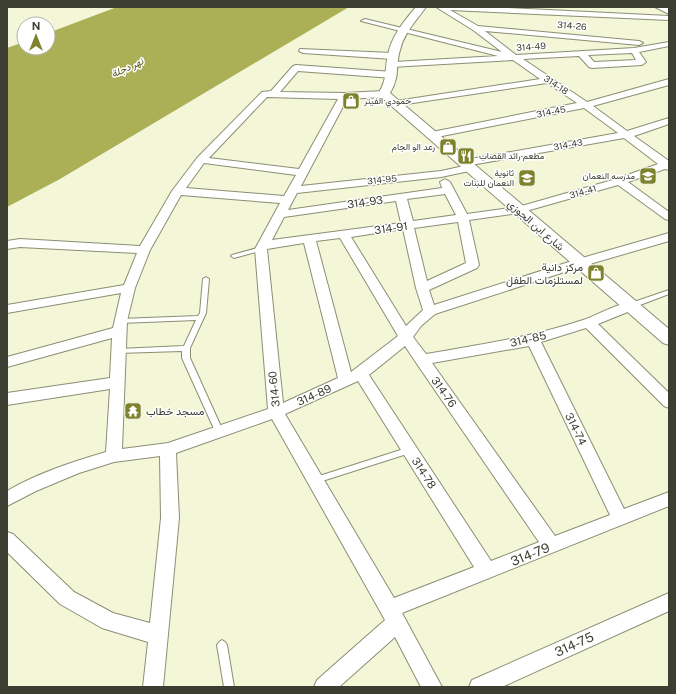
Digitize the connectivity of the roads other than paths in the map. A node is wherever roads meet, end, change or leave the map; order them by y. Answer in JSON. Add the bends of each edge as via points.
{"nodes":[{"id":1,"x":421,"y":7,"type":"edge"},
{"id":2,"x":441,"y":7,"type":"edge"},
{"id":3,"x":660,"y":7,"type":"edge"},
{"id":4,"x":669,"y":11,"type":"edge"},
{"id":5,"x":669,"y":18,"type":"edge"},
{"id":6,"x":365,"y":21,"type":"dead end"},
{"id":7,"x":476,"y":28,"type":"junction"},
{"id":8,"x":403,"y":30,"type":"junction"},
{"id":9,"x":667,"y":45,"type":"edge"},
{"id":10,"x":634,"y":50,"type":"junction"},
{"id":11,"x":303,"y":51,"type":"dead end"},
{"id":12,"x":581,"y":53,"type":"junction"},
{"id":13,"x":515,"y":58,"type":"junction"},
{"id":14,"x":393,"y":65,"type":"junction"},
{"id":15,"x":550,"y":80,"type":"junction"},
{"id":16,"x":669,"y":82,"type":"edge"},
{"id":17,"x":274,"y":93,"type":"junction"},
{"id":18,"x":384,"y":94,"type":"junction"},
{"id":19,"x":344,"y":96,"type":"junction"},
{"id":20,"x":396,"y":104,"type":"junction"},
{"id":21,"x":586,"y":105,"type":"junction"},
{"id":22,"x":669,"y":121,"type":"edge"},
{"id":23,"x":432,"y":135,"type":"junction"},
{"id":24,"x":626,"y":135,"type":"junction"},
{"id":25,"x":201,"y":160,"type":"junction"},
{"id":26,"x":668,"y":165,"type":"edge"},
{"id":27,"x":468,"y":166,"type":"junction"},
{"id":28,"x":303,"y":172,"type":"junction"},
{"id":29,"x":441,"y":174,"type":"junction"},
{"id":30,"x":620,"y":181,"type":"junction"},
{"id":31,"x":448,"y":190,"type":"junction"},
{"id":32,"x":178,"y":191,"type":"junction"},
{"id":33,"x":291,"y":195,"type":"junction"},
{"id":34,"x":401,"y":196,"type":"junction"},
{"id":35,"x":519,"y":210,"type":"junction"},
{"id":36,"x":281,"y":214,"type":"junction"},
{"id":37,"x":463,"y":218,"type":"junction"},
{"id":38,"x":669,"y":218,"type":"edge"},
{"id":39,"x":407,"y":226,"type":"junction"},
{"id":40,"x":344,"y":234,"type":"junction"},
{"id":41,"x":669,"y":237,"type":"edge"},
{"id":42,"x":309,"y":239,"type":"junction"},
{"id":43,"x":7,"y":245,"type":"edge"},
{"id":44,"x":262,"y":247,"type":"junction"},
{"id":45,"x":144,"y":250,"type":"junction"},
{"id":46,"x":234,"y":256,"type":"dead end"},
{"id":47,"x":579,"y":262,"type":"junction"},
{"id":48,"x":206,"y":279,"type":"dead end"},
{"id":49,"x":130,"y":288,"type":"junction"},
{"id":50,"x":422,"y":288,"type":"junction"},
{"id":51,"x":669,"y":292,"type":"edge"},
{"id":52,"x":630,"y":306,"type":"junction"},
{"id":53,"x":7,"y":309,"type":"edge"},
{"id":54,"x":430,"y":311,"type":"junction"},
{"id":55,"x":200,"y":318,"type":"junction"},
{"id":56,"x":589,"y":324,"type":"junction"},
{"id":57,"x":119,"y":326,"type":"junction"},
{"id":58,"x":406,"y":337,"type":"junction"},
{"id":59,"x":669,"y":339,"type":"edge"},
{"id":60,"x":532,"y":340,"type":"junction"},
{"id":61,"x":186,"y":348,"type":"junction"},
{"id":62,"x":118,"y":351,"type":"junction"},
{"id":63,"x":422,"y":360,"type":"junction"},
{"id":64,"x":7,"y":362,"type":"edge"},
{"id":65,"x":354,"y":378,"type":"junction"},
{"id":66,"x":117,"y":382,"type":"junction"},
{"id":67,"x":7,"y":399,"type":"edge"},
{"id":68,"x":669,"y":402,"type":"edge"},
{"id":69,"x":276,"y":412,"type":"junction"},
{"id":70,"x":219,"y":431,"type":"junction"},
{"id":71,"x":168,"y":449,"type":"junction"},
{"id":72,"x":410,"y":450,"type":"junction"},
{"id":73,"x":114,"y":456,"type":"junction"},
{"id":74,"x":316,"y":480,"type":"junction"},
{"id":75,"x":7,"y":499,"type":"edge"},
{"id":76,"x":669,"y":499,"type":"edge"},
{"id":77,"x":620,"y":518,"type":"junction"},
{"id":78,"x":7,"y":540,"type":"edge"},
{"id":79,"x":551,"y":545,"type":"junction"},
{"id":80,"x":487,"y":571,"type":"junction"},
{"id":81,"x":669,"y":602,"type":"edge"},
{"id":82,"x":394,"y":616,"type":"junction"},
{"id":83,"x":157,"y":635,"type":"junction"},
{"id":84,"x":222,"y":645,"type":"dead end"},
{"id":85,"x":153,"y":687,"type":"edge"},
{"id":86,"x":228,"y":687,"type":"edge"},
{"id":87,"x":324,"y":687,"type":"edge"},
{"id":88,"x":432,"y":687,"type":"edge"},
{"id":89,"x":479,"y":687,"type":"edge"}],
"edges":[{"from":1,"to":8,"type":"street"},
{"from":2,"to":5,"type":"street"},
{"from":2,"to":7,"type":"street","name":"314-18"},
{"from":3,"to":4,"type":"street"},
{"from":6,"to":8,"type":"street"},
{"from":7,"to":9,"type":"street","name":"314-26"},
{"from":7,"to":13,"type":"street","name":"314-18"},
{"from":8,"to":13,"type":"street"},
{"from":8,"to":14,"type":"street"},
{"from":9,"to":10,"type":"street","name":"314-49"},
{"from":10,"to":12,"type":"street","name":"314-49"},
{"from":10,"to":12,"type":"street","via":[[642,62],[592,65]]},
{"from":11,"to":14,"type":"street"},
{"from":12,"to":13,"type":"street","name":"314-49"},
{"from":13,"to":14,"type":"street","name":"314-49"},
{"from":13,"to":15,"type":"street","name":"314-18"},
{"from":14,"to":17,"type":"street","via":[[296,68]]},
{"from":14,"to":18,"type":"street","via":[[392,81]]},
{"from":15,"to":20,"type":"street"},
{"from":15,"to":21,"type":"street","name":"314-18"},
{"from":16,"to":21,"type":"street","name":"314-45"},
{"from":17,"to":19,"type":"street"},
{"from":17,"to":25,"type":"street","via":[[261,96]]},
{"from":18,"to":19,"type":"street"},
{"from":18,"to":20,"type":"street","name":"شارع ابن الجوزي"},
{"from":19,"to":28,"type":"street"},
{"from":20,"to":23,"type":"street","name":"شارع ابن الجوزي"},
{"from":21,"to":23,"type":"street","name":"314-45"},
{"from":21,"to":24,"type":"street","name":"314-18"},
{"from":22,"to":24,"type":"street","name":"314-43"},
{"from":23,"to":27,"type":"street","name":"شارع ابن الجوزي"},
{"from":24,"to":26,"type":"street","name":"314-18"},
{"from":24,"to":27,"type":"street","name":"314-43"},
{"from":25,"to":28,"type":"street"},
{"from":25,"to":32,"type":"street"},
{"from":26,"to":30,"type":"street","name":"314-41"},
{"from":27,"to":29,"type":"street","name":"314-95"},
{"from":27,"to":35,"type":"street","name":"شارع ابن الجوزي"},
{"from":28,"to":33,"type":"street"},
{"from":29,"to":31,"type":"street"},
{"from":29,"to":33,"type":"street","name":"314-95"},
{"from":30,"to":35,"type":"street","name":"314-41"},
{"from":30,"to":38,"type":"street"},
{"from":31,"to":34,"type":"street","name":"314-93"},
{"from":31,"to":37,"type":"street"},
{"from":32,"to":33,"type":"street","name":"314-95"},
{"from":32,"to":45,"type":"street"},
{"from":33,"to":36,"type":"street"},
{"from":34,"to":36,"type":"street","name":"314-93"},
{"from":34,"to":39,"type":"street"},
{"from":35,"to":37,"type":"street","name":"314-91"},
{"from":35,"to":47,"type":"street","name":"شارع ابن الجوزي"},
{"from":36,"to":44,"type":"street"},
{"from":37,"to":39,"type":"street","name":"314-91"},
{"from":37,"to":50,"type":"street","via":[[473,265]]},
{"from":39,"to":40,"type":"street","name":"314-91"},
{"from":39,"to":50,"type":"street"},
{"from":40,"to":42,"type":"street","name":"314-91"},
{"from":40,"to":58,"type":"street","name":"314-76"},
{"from":41,"to":47,"type":"street","name":"314-89"},
{"from":42,"to":44,"type":"street","name":"314-91"},
{"from":42,"to":65,"type":"street","name":"314-78"},
{"from":43,"to":45,"type":"street","via":[[20,243]]},
{"from":44,"to":46,"type":"lane"},
{"from":44,"to":69,"type":"street","name":"314-60"},
{"from":45,"to":49,"type":"street"},
{"from":47,"to":52,"type":"street","name":"شارع ابن الجوزي"},
{"from":47,"to":54,"type":"street","name":"314-89"},
{"from":48,"to":55,"type":"lane"},
{"from":49,"to":53,"type":"street"},
{"from":49,"to":57,"type":"street"},
{"from":50,"to":54,"type":"street"},
{"from":51,"to":52,"type":"lane"},
{"from":52,"to":56,"type":"street","name":"314-85"},
{"from":52,"to":59,"type":"street","name":"شارع ابن الجوزي"},
{"from":54,"to":58,"type":"street","name":"314-89","via":[[416,322]]},
{"from":55,"to":57,"type":"lane"},
{"from":55,"to":61,"type":"lane"},
{"from":56,"to":60,"type":"street","name":"314-85"},
{"from":56,"to":68,"type":"street"},
{"from":57,"to":62,"type":"street"},
{"from":57,"to":64,"type":"street"},
{"from":58,"to":63,"type":"street","name":"314-76"},
{"from":58,"to":65,"type":"street","name":"314-89"},
{"from":60,"to":63,"type":"street","name":"314-85"},
{"from":60,"to":77,"type":"street","name":"314-74"},
{"from":61,"to":62,"type":"lane"},
{"from":61,"to":70,"type":"lane","via":[[186,358]]},
{"from":62,"to":66,"type":"street"},
{"from":63,"to":79,"type":"street","name":"314-76"},
{"from":65,"to":69,"type":"street","name":"314-89"},
{"from":65,"to":72,"type":"street","name":"314-78"},
{"from":66,"to":67,"type":"street"},
{"from":66,"to":73,"type":"street"},
{"from":69,"to":70,"type":"street","name":"314-89"},
{"from":69,"to":74,"type":"street","name":"314-60"},
{"from":70,"to":71,"type":"street","name":"314-89"},
{"from":71,"to":73,"type":"street","name":"314-89"},
{"from":71,"to":83,"type":"street","via":[[170,518]]},
{"from":72,"to":74,"type":"lane"},
{"from":72,"to":80,"type":"street","name":"314-78"},
{"from":73,"to":75,"type":"street","name":"314-89","via":[[30,486]]},
{"from":74,"to":82,"type":"street","name":"314-60"},
{"from":76,"to":77,"type":"street","name":"314-79"},
{"from":77,"to":79,"type":"street","name":"314-79"},
{"from":78,"to":83,"type":"street","via":[[67,598],[109,621]]},
{"from":79,"to":80,"type":"street","name":"314-79"},
{"from":80,"to":82,"type":"street","name":"314-79"},
{"from":81,"to":89,"type":"street","name":"314-75"},
{"from":82,"to":87,"type":"street"},
{"from":82,"to":88,"type":"street","name":"314-60"},
{"from":83,"to":85,"type":"street"},
{"from":84,"to":86,"type":"lane"}]}
